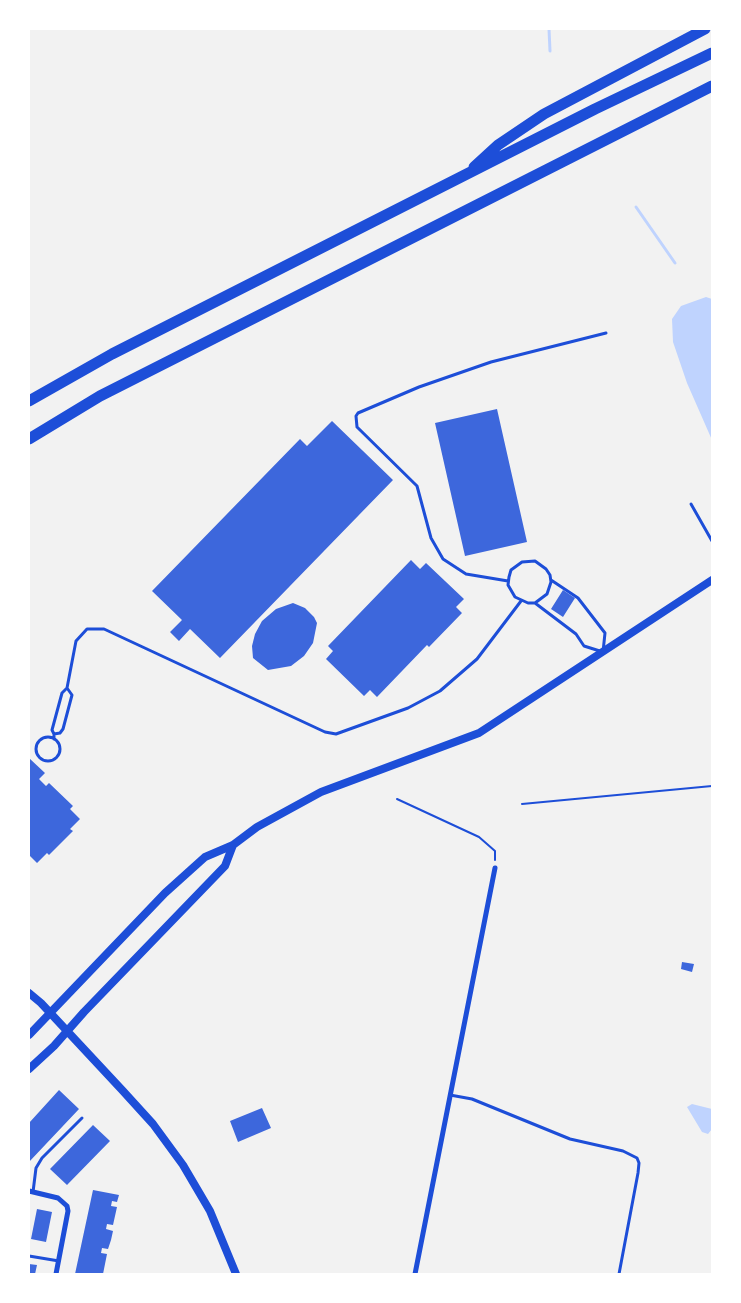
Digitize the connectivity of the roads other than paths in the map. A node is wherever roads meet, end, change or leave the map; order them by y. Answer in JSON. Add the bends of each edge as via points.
{"nodes":[{"id":1,"x":705,"y":29,"type":"edge"},
{"id":2,"x":712,"y":53,"type":"edge"},
{"id":3,"x":712,"y":86,"type":"edge"},
{"id":4,"x":465,"y":176,"type":"junction"},
{"id":5,"x":606,"y":333,"type":"dead end"},
{"id":6,"x":29,"y":402,"type":"edge"},
{"id":7,"x":29,"y":439,"type":"edge"},
{"id":8,"x":691,"y":504,"type":"dead end"},
{"id":9,"x":712,"y":541,"type":"edge"},
{"id":10,"x":551,"y":580,"type":"junction"},
{"id":11,"x":712,"y":580,"type":"edge"},
{"id":12,"x":508,"y":581,"type":"junction"},
{"id":13,"x":521,"y":601,"type":"junction"},
{"id":14,"x":535,"y":602,"type":"junction"},
{"id":15,"x":603,"y":652,"type":"junction"},
{"id":16,"x":68,"y":688,"type":"junction"},
{"id":17,"x":54,"y":736,"type":"junction"},
{"id":18,"x":233,"y":845,"type":"junction"},
{"id":19,"x":495,"y":868,"type":"road end"},
{"id":20,"x":29,"y":993,"type":"edge"},
{"id":21,"x":50,"y":1012,"type":"junction"},
{"id":22,"x":67,"y":1031,"type":"junction"},
{"id":23,"x":29,"y":1035,"type":"edge"},
{"id":24,"x":29,"y":1070,"type":"edge"},
{"id":25,"x":450,"y":1095,"type":"junction"},
{"id":26,"x":82,"y":1118,"type":"dead end"},
{"id":27,"x":31,"y":1191,"type":"edge"},
{"id":28,"x":29,"y":1256,"type":"edge"},
{"id":29,"x":59,"y":1261,"type":"junction"},
{"id":30,"x":56,"y":1274,"type":"edge"},
{"id":31,"x":236,"y":1274,"type":"edge"},
{"id":32,"x":415,"y":1274,"type":"edge"},
{"id":33,"x":619,"y":1274,"type":"edge"}],
"edges":[{"from":1,"to":4,"type":"highway","via":[[544,114],[498,145]]},
{"from":2,"to":4,"type":"highway"},
{"from":3,"to":7,"type":"highway","via":[[100,396]]},
{"from":4,"to":6,"type":"highway","via":[[112,354]]},
{"from":5,"to":12,"type":"lane","via":[[491,362],[419,387],[356,416],[357,427],[417,486],[431,538],[444,559],[466,574]]},
{"from":8,"to":9,"type":"lane"},
{"from":10,"to":12,"type":"lane","via":[[541,564],[528,561],[516,565]]},
{"from":10,"to":14,"type":"lane","via":[[547,594]]},
{"from":10,"to":15,"type":"lane","via":[[578,598],[605,633]]},
{"from":11,"to":15,"type":"street"},
{"from":12,"to":13,"type":"lane","via":[[510,592]]},
{"from":13,"to":14,"type":"lane"},
{"from":13,"to":16,"type":"lane","via":[[483,653],[440,691],[408,708],[336,734],[325,732],[98,628],[88,629],[76,641]]},
{"from":14,"to":15,"type":"lane","via":[[576,634],[584,646]]},
{"from":15,"to":18,"type":"street","via":[[479,733],[321,792],[258,827]]},
{"from":16,"to":17,"type":"lane","via":[[62,693],[52,730]]},
{"from":16,"to":17,"type":"lane","via":[[72,695],[63,729]]},
{"from":17,"to":17,"type":"lane","via":[[43,738],[37,744],[36,752],[41,760],[53,761],[59,754],[60,746]]},
{"from":18,"to":21,"type":"street","via":[[205,856]]},
{"from":18,"to":22,"type":"street","via":[[225,866]]},
{"from":19,"to":25,"type":"street"},
{"from":20,"to":21,"type":"street"},
{"from":21,"to":22,"type":"street"},
{"from":21,"to":23,"type":"street"},
{"from":22,"to":24,"type":"street"},
{"from":22,"to":31,"type":"street","via":[[153,1124],[183,1165],[210,1211]]},
{"from":25,"to":32,"type":"street"},
{"from":25,"to":33,"type":"lane","via":[[472,1099],[570,1139],[622,1151],[637,1158],[638,1173]]},
{"from":26,"to":27,"type":"lane","via":[[42,1158],[36,1168]]},
{"from":27,"to":29,"type":"street","via":[[58,1198],[67,1206]]},
{"from":28,"to":29,"type":"lane"},
{"from":29,"to":30,"type":"street"}]}
